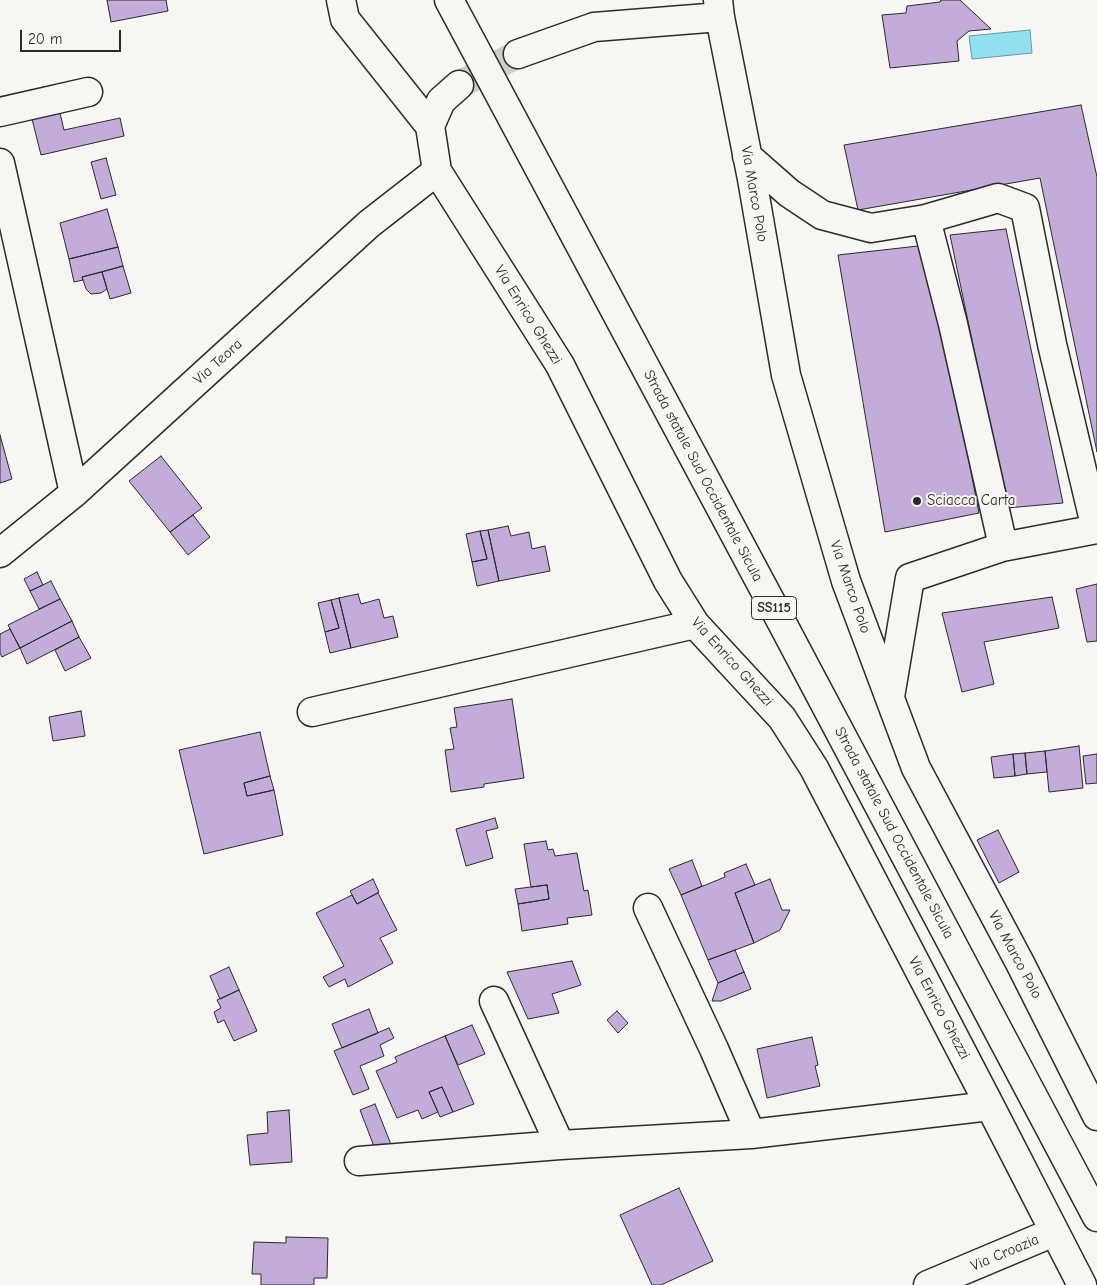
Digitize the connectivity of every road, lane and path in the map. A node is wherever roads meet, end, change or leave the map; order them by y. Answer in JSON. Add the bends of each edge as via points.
{"nodes":[{"id":1,"x":342,"y":0,"type":"edge"},
{"id":2,"x":449,"y":0,"type":"edge"},
{"id":3,"x":719,"y":9,"type":"edge"},
{"id":4,"x":518,"y":54,"type":"tunnel mouth"},
{"id":5,"x":459,"y":85,"type":"tunnel mouth"},
{"id":6,"x":88,"y":92,"type":"dead end"},
{"id":7,"x":0,"y":112,"type":"edge"},
{"id":8,"x":430,"y":126,"type":"junction"},
{"id":9,"x":747,"y":156,"type":"junction"},
{"id":10,"x":0,"y":163,"type":"edge"},
{"id":11,"x":437,"y":171,"type":"junction"},
{"id":12,"x":926,"y":219,"type":"junction"},
{"id":13,"x":74,"y":493,"type":"junction"},
{"id":14,"x":1097,"y":529,"type":"edge"},
{"id":15,"x":1002,"y":547,"type":"junction"},
{"id":16,"x":0,"y":553,"type":"edge"},
{"id":17,"x":694,"y":624,"type":"junction"},
{"id":18,"x":890,"y":699,"type":"junction"},
{"id":19,"x":312,"y":712,"type":"dead end"},
{"id":20,"x":648,"y":908,"type":"dead end"},
{"id":21,"x":494,"y":1001,"type":"dead end"},
{"id":22,"x":990,"y":1106,"type":"junction"},
{"id":23,"x":1097,"y":1116,"type":"edge"},
{"id":24,"x":751,"y":1134,"type":"junction"},
{"id":25,"x":560,"y":1145,"type":"junction"},
{"id":26,"x":359,"y":1161,"type":"dead end"},
{"id":27,"x":1097,"y":1217,"type":"edge"},
{"id":28,"x":1054,"y":1232,"type":"junction"},
{"id":29,"x":928,"y":1285,"type":"edge"},
{"id":30,"x":1082,"y":1285,"type":"edge"}],
"edges":[{"from":1,"to":8,"type":"street","name":"Via Enrico Ghezzi","via":[[345,19]]},
{"from":2,"to":27,"type":"street","name":"Strada statale Sud Occidentale Sicula","number":"SS115"},
{"from":3,"to":4,"type":"street","name":"Via Marco Polo","via":[[594,27]]},
{"from":3,"to":9,"type":"street","name":"Via Marco Polo"},
{"from":5,"to":8,"type":"street","via":[[441,101]]},
{"from":6,"to":7,"type":"street"},
{"from":8,"to":11,"type":"street","name":"Via Enrico Ghezzi"},
{"from":9,"to":12,"type":"street","via":[[789,193],[822,215],[871,228]]},
{"from":9,"to":18,"type":"street","name":"Via Marco Polo","via":[[786,375],[846,581]]},
{"from":10,"to":13,"type":"street"},
{"from":11,"to":13,"type":"street","name":"Via Teora","via":[[369,224]]},
{"from":11,"to":17,"type":"street","name":"Via Enrico Ghezzi","via":[[560,365],[668,581]]},
{"from":12,"to":14,"type":"street","via":[[998,198],[1025,208],[1052,344]]},
{"from":12,"to":15,"type":"street","via":[[953,324]]},
{"from":13,"to":16,"type":"street","name":"Via Teora"},
{"from":14,"to":15,"type":"street"},
{"from":15,"to":18,"type":"street","via":[[910,578]]},
{"from":17,"to":19,"type":"street"},
{"from":17,"to":22,"type":"street","name":"Via Enrico Ghezzi","via":[[782,718],[814,768]]},
{"from":18,"to":23,"type":"street","name":"Via Marco Polo","via":[[916,768]]},
{"from":20,"to":24,"type":"street"},
{"from":21,"to":25,"type":"street"},
{"from":22,"to":24,"type":"street"},
{"from":22,"to":28,"type":"street","name":"Via Enrico Ghezzi"},
{"from":24,"to":25,"type":"street"},
{"from":25,"to":26,"type":"street"},
{"from":28,"to":29,"type":"street","name":"Via Croazia"},
{"from":28,"to":30,"type":"street","name":"Via Enrico Ghezzi"}]}
